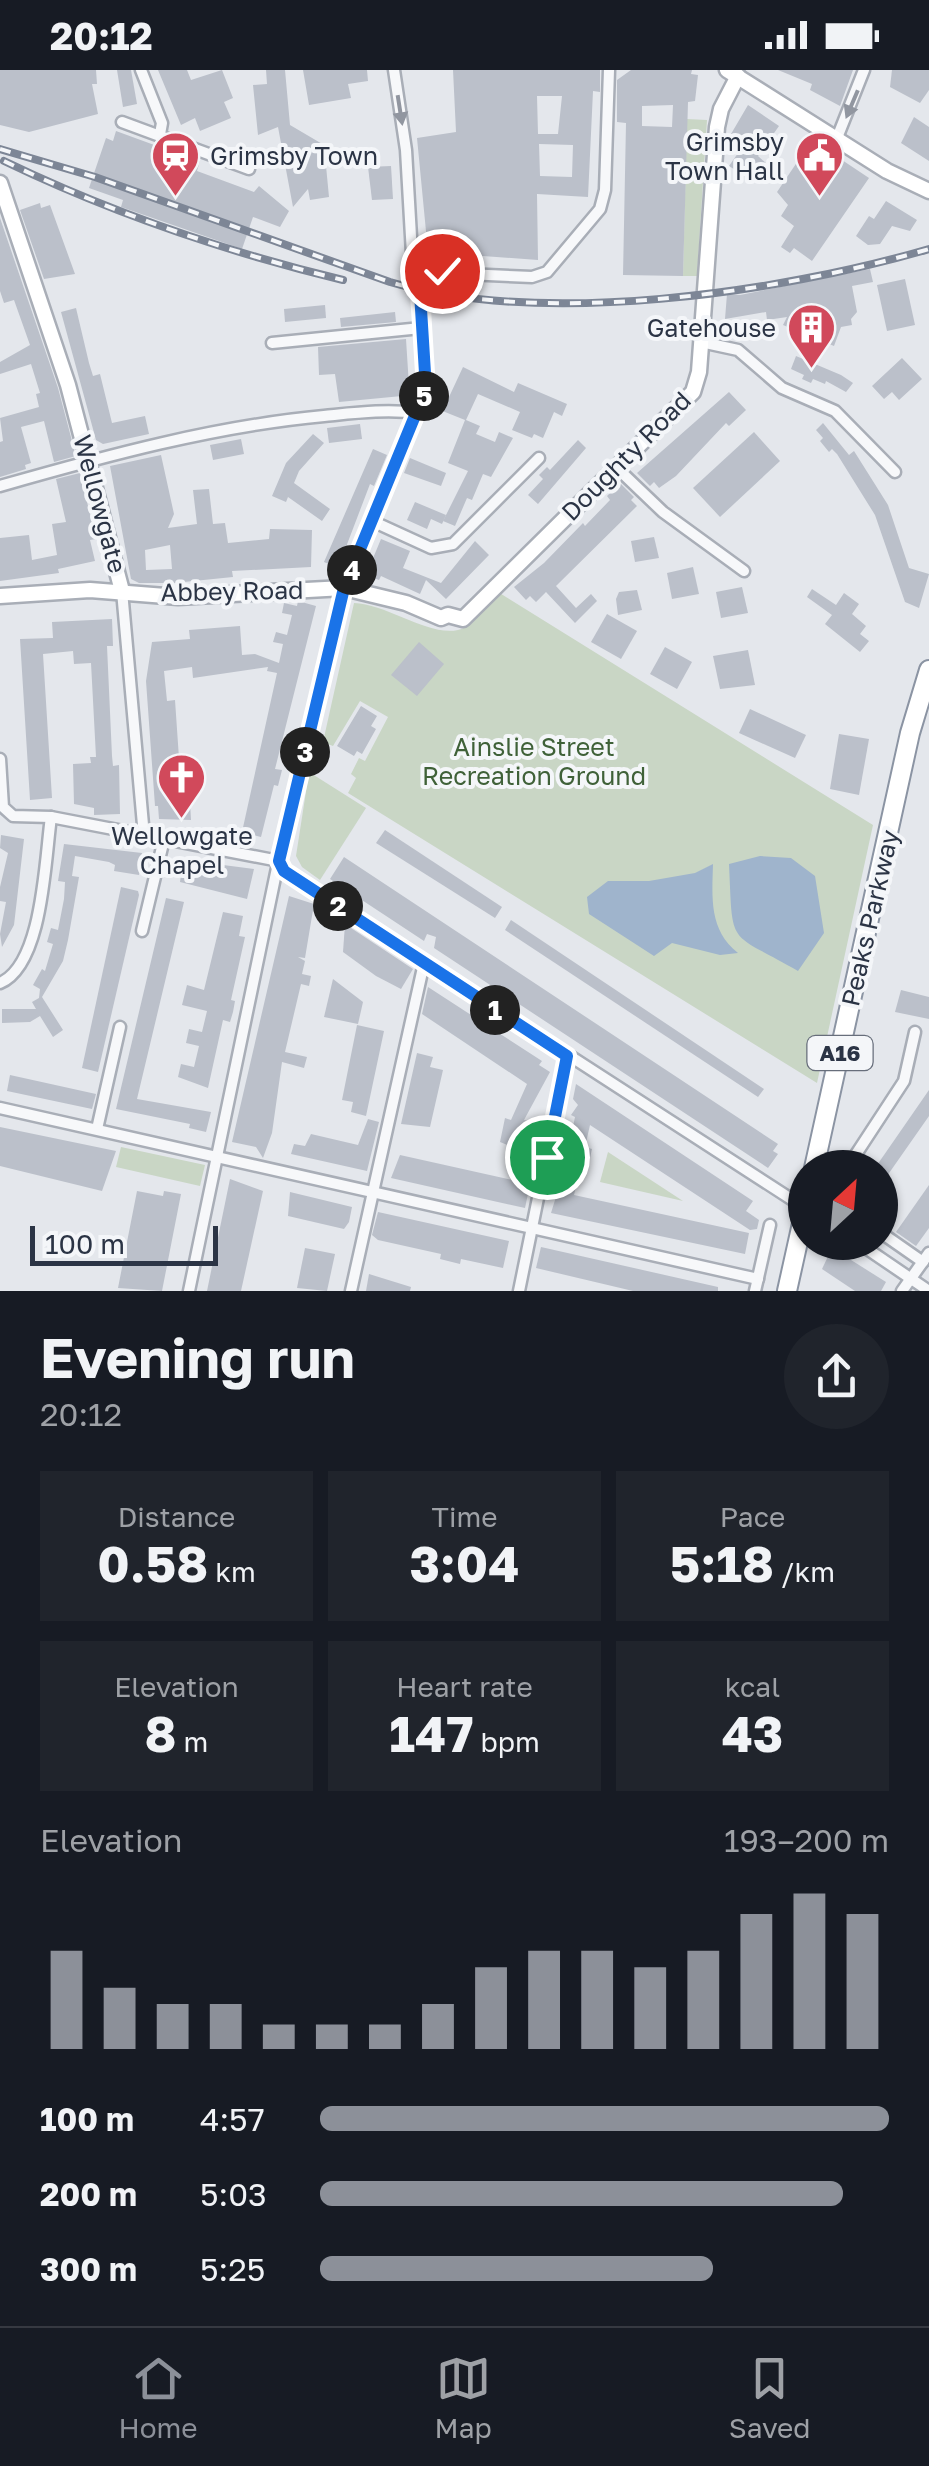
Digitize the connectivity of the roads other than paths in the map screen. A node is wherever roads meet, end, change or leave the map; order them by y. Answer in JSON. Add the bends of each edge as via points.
{"nodes":[{"id":1,"x":141,"y":70,"type":"edge"},
{"id":2,"x":394,"y":70,"type":"edge"},
{"id":3,"x":609,"y":70,"type":"edge"},
{"id":4,"x":864,"y":70,"type":"edge"},
{"id":5,"x":735,"y":72,"type":"edge"},
{"id":6,"x":122,"y":122,"type":"dead end"},
{"id":7,"x":160,"y":134,"type":"junction"},
{"id":8,"x":837,"y":138,"type":"junction"},
{"id":9,"x":249,"y":170,"type":"dead end"},
{"id":10,"x":0,"y":183,"type":"edge"},
{"id":11,"x":929,"y":191,"type":"edge"},
{"id":12,"x":422,"y":272,"type":"junction"},
{"id":13,"x":422,"y":328,"type":"junction"},
{"id":14,"x":701,"y":342,"type":"junction"},
{"id":15,"x":272,"y":344,"type":"dead end"},
{"id":16,"x":416,"y":413,"type":"junction"},
{"id":17,"x":539,"y":458,"type":"dead end"},
{"id":18,"x":89,"y":462,"type":"junction"},
{"id":19,"x":617,"y":468,"type":"junction"},
{"id":20,"x":895,"y":472,"type":"dead end"},
{"id":21,"x":0,"y":486,"type":"edge"},
{"id":22,"x":372,"y":521,"type":"junction"},
{"id":23,"x":744,"y":572,"type":"dead end"},
{"id":24,"x":344,"y":588,"type":"junction"},
{"id":25,"x":122,"y":591,"type":"junction"},
{"id":26,"x":0,"y":596,"type":"edge"},
{"id":27,"x":929,"y":670,"type":"edge"},
{"id":28,"x":0,"y":758,"type":"edge"},
{"id":29,"x":50,"y":817,"type":"junction"},
{"id":30,"x":144,"y":836,"type":"junction"},
{"id":31,"x":164,"y":839,"type":"junction"},
{"id":32,"x":279,"y":861,"type":"junction"},
{"id":33,"x":142,"y":931,"type":"dead end"},
{"id":34,"x":424,"y":962,"type":"junction"},
{"id":35,"x":0,"y":984,"type":"edge"},
{"id":36,"x":120,"y":1027,"type":"dead end"},
{"id":37,"x":915,"y":1032,"type":"dead end"},
{"id":38,"x":567,"y":1056,"type":"junction"},
{"id":39,"x":0,"y":1108,"type":"edge"},
{"id":40,"x":97,"y":1129,"type":"junction"},
{"id":41,"x":818,"y":1150,"type":"edge"},
{"id":42,"x":859,"y":1150,"type":"edge"},
{"id":43,"x":215,"y":1157,"type":"junction"},
{"id":44,"x":372,"y":1192,"type":"junction"},
{"id":45,"x":788,"y":1201,"type":"edge"},
{"id":46,"x":770,"y":1225,"type":"dead end"},
{"id":47,"x":532,"y":1228,"type":"junction"},
{"id":48,"x":898,"y":1242,"type":"edge"},
{"id":49,"x":926,"y":1257,"type":"edge"},
{"id":50,"x":795,"y":1260,"type":"edge"},
{"id":51,"x":883,"y":1260,"type":"edge"},
{"id":52,"x":911,"y":1279,"type":"junction"},
{"id":53,"x":756,"y":1285,"type":"edge"},
{"id":54,"x":188,"y":1291,"type":"edge"},
{"id":55,"x":351,"y":1291,"type":"edge"},
{"id":56,"x":519,"y":1291,"type":"edge"},
{"id":57,"x":788,"y":1291,"type":"edge"},
{"id":58,"x":902,"y":1291,"type":"edge"},
{"id":59,"x":929,"y":1291,"type":"edge"}],
"edges":[{"from":1,"to":7,"type":"street","via":[[162,123]]},
{"from":2,"to":12,"type":"street","one_way":true,"via":[[412,254]]},
{"from":3,"to":12,"type":"street","via":[[603,200],[592,223],[547,272]]},
{"from":4,"to":8,"type":"street","one_way":true},
{"from":5,"to":8,"type":"street"},
{"from":5,"to":14,"type":"street","name":"Doughty Road","via":[[717,127]]},
{"from":6,"to":7,"type":"street"},
{"from":7,"to":9,"type":"street","via":[[195,154]]},
{"from":8,"to":11,"type":"street"},
{"from":10,"to":18,"type":"street","name":"Wellowgate"},
{"from":12,"to":13,"type":"street"},
{"from":13,"to":15,"type":"street"},
{"from":13,"to":16,"type":"street","via":[[426,389]]},
{"from":14,"to":19,"type":"street","name":"Doughty Road","via":[[693,392]]},
{"from":14,"to":20,"type":"street","via":[[738,350],[782,388],[835,411]]},
{"from":16,"to":18,"type":"street","via":[[271,421]]},
{"from":16,"to":22,"type":"street"},
{"from":17,"to":22,"type":"street","via":[[443,548]]},
{"from":18,"to":21,"type":"street"},
{"from":18,"to":25,"type":"street","name":"Wellowgate"},
{"from":19,"to":23,"type":"street"},
{"from":19,"to":24,"type":"street","name":"Doughty Road","via":[[463,619]]},
{"from":22,"to":24,"type":"street"},
{"from":24,"to":25,"type":"street","name":"Abbey Road","via":[[178,597]]},
{"from":24,"to":32,"type":"street"},
{"from":25,"to":26,"type":"street","name":"Abbey Road"},
{"from":25,"to":30,"type":"street","name":"Wellowgate"},
{"from":27,"to":41,"type":"highway","name":"Peaks Parkway","number":"A16"},
{"from":28,"to":29,"type":"street","via":[[6,813]]},
{"from":29,"to":30,"type":"street"},
{"from":29,"to":35,"type":"street","via":[[31,940],[17,972]]},
{"from":30,"to":31,"type":"street"},
{"from":31,"to":32,"type":"street"},
{"from":31,"to":33,"type":"street"},
{"from":32,"to":34,"type":"street","via":[[284,871]]},
{"from":32,"to":43,"type":"street"},
{"from":34,"to":38,"type":"street"},
{"from":34,"to":44,"type":"street"},
{"from":36,"to":40,"type":"street"},
{"from":37,"to":42,"type":"street","via":[[904,1081]]},
{"from":38,"to":45,"type":"street"},
{"from":38,"to":47,"type":"street"},
{"from":39,"to":40,"type":"street"},
{"from":40,"to":43,"type":"street"},
{"from":43,"to":44,"type":"street"},
{"from":43,"to":54,"type":"street"},
{"from":44,"to":47,"type":"street"},
{"from":44,"to":55,"type":"street"},
{"from":46,"to":53,"type":"street"},
{"from":47,"to":53,"type":"street"},
{"from":47,"to":56,"type":"street"},
{"from":48,"to":49,"type":"street"},
{"from":49,"to":52,"type":"street"},
{"from":50,"to":57,"type":"highway"},
{"from":51,"to":52,"type":"street"},
{"from":52,"to":58,"type":"street"},
{"from":52,"to":59,"type":"street"}]}
